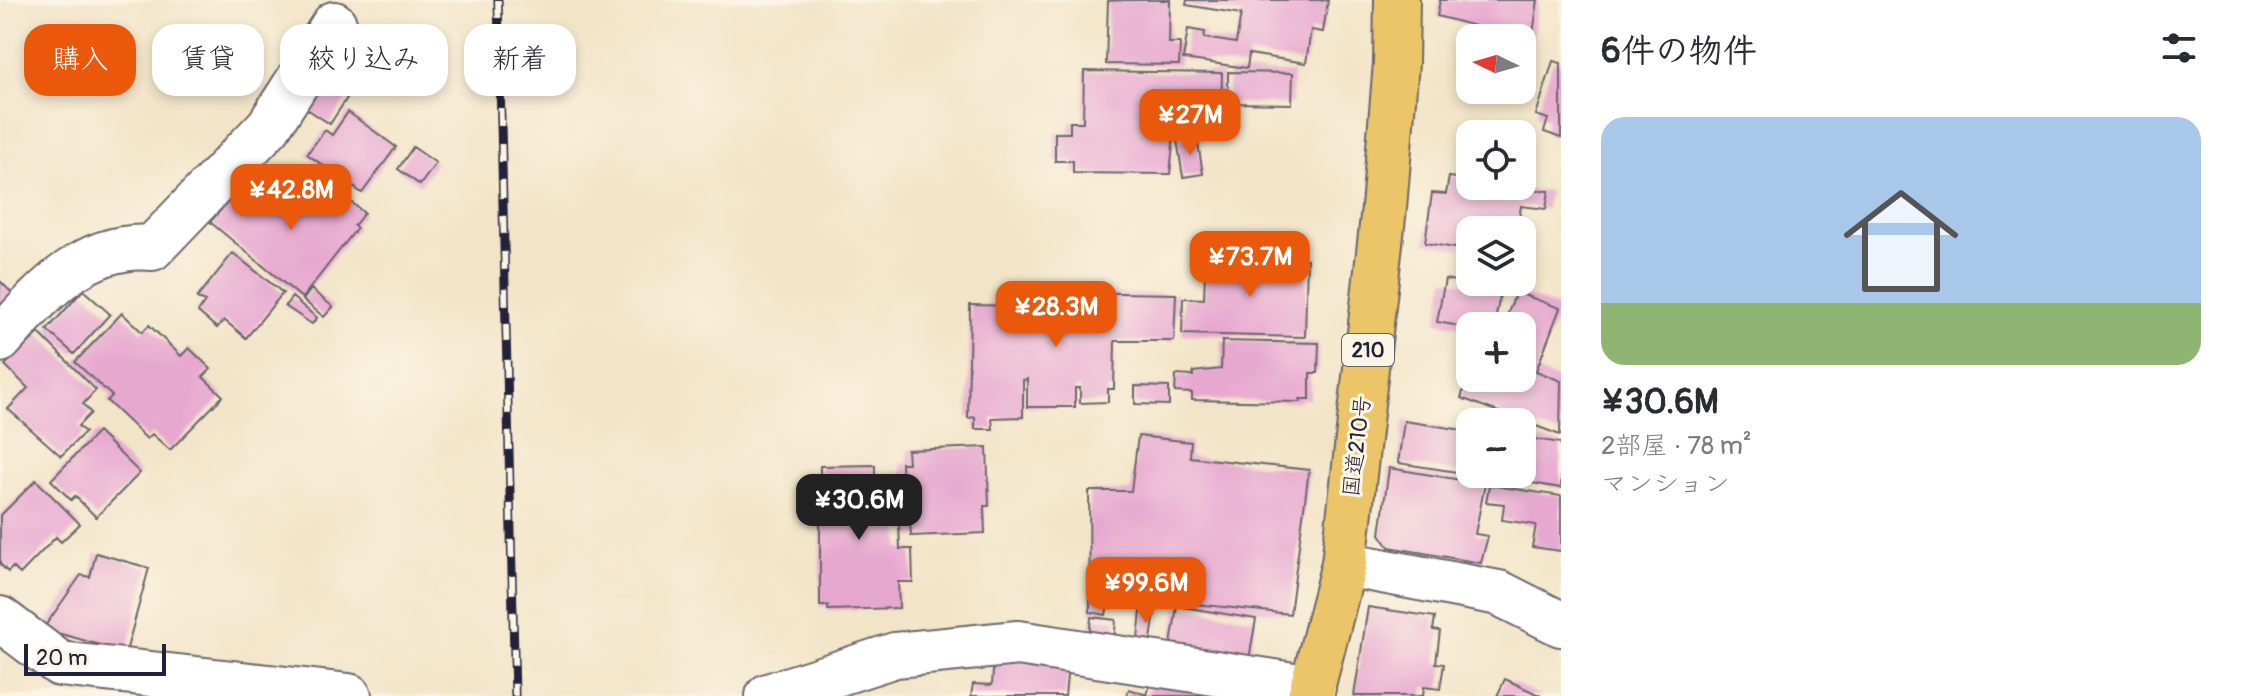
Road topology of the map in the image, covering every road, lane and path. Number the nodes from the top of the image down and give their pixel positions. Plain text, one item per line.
1 (1397, 0) edge
2 (288, 96) edge
3 (0, 340) edge
4 (1344, 564) junction
5 (0, 619) edge
6 (1561, 624) edge
7 (138, 685) edge
8 (1312, 692) edge
9 (349, 696) edge
10 (768, 696) edge

1 - 4 highway, 国道210号 / 210
2 - 3 street
4 - 6 street
4 - 8 highway, 国道210号 / 210
5 - 7 street
7 - 9 street
8 - 10 street

